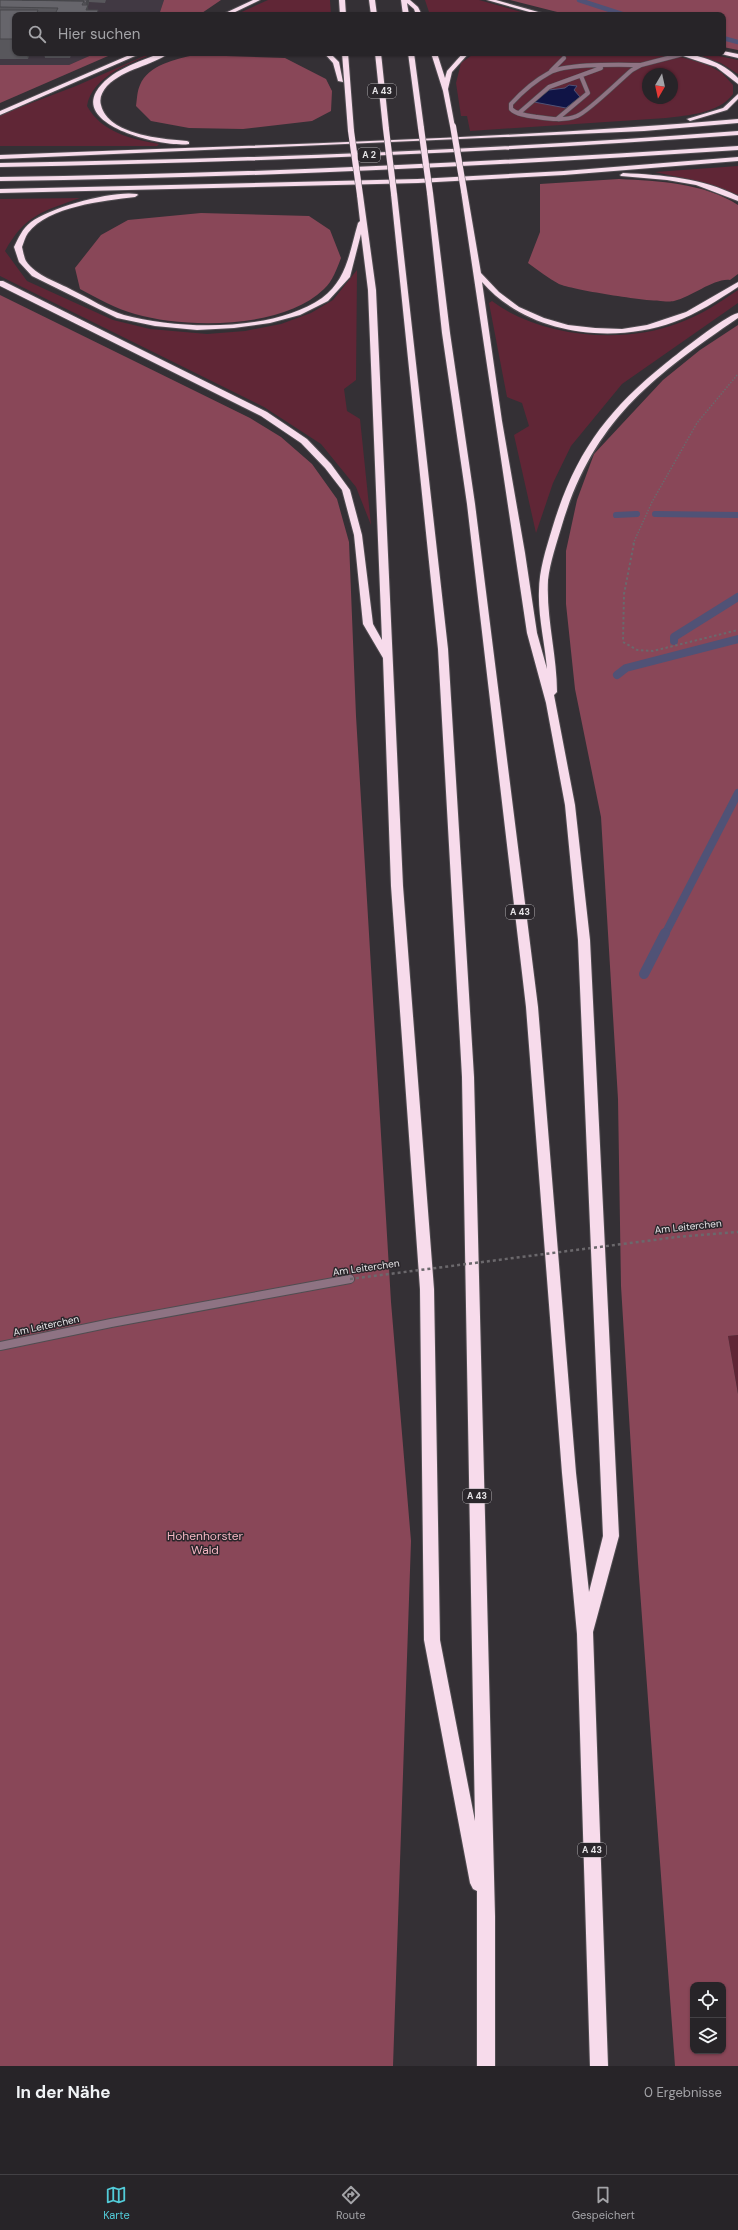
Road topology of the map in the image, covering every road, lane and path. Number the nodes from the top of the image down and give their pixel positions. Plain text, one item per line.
1 (257, 0) edge
2 (342, 0) edge
3 (372, 0) edge
4 (404, 0) edge
5 (407, 0) edge
6 (490, 0) edge
7 (231, 12) edge
8 (343, 12) edge
9 (374, 12) edge
10 (406, 12) edge
11 (418, 12) edge
12 (535, 12) edge
13 (726, 54) edge
14 (132, 56) edge
15 (159, 56) edge
16 (330, 56) edge
17 (345, 56) edge
18 (378, 56) edge
19 (411, 56) edge
20 (435, 56) edge
21 (463, 56) edge
22 (674, 56) edge
23 (689, 56) edge
24 (738, 56) edge
25 (564, 58) dead end
26 (606, 66) junction
27 (641, 66) junction
28 (550, 72) junction
29 (581, 76) junction
30 (738, 82) edge
31 (446, 91) junction
32 (738, 96) edge
33 (348, 105) junction
34 (0, 113) edge
35 (519, 113) junction
36 (556, 119) junction
37 (738, 121) edge
38 (738, 133) edge
39 (548, 134) junction
40 (310, 145) junction
41 (738, 148) edge
42 (0, 157) edge
43 (738, 159) edge
44 (0, 165) edge
45 (564, 173) junction
46 (0, 179) edge
47 (275, 185) junction
48 (0, 191) edge
49 (738, 199) edge
50 (363, 218) junction
51 (477, 271) junction
52 (0, 282) edge
53 (738, 284) edge
54 (738, 315) edge
55 (738, 374) edge
56 (738, 630) edge
57 (387, 658) junction
58 (551, 703) junction
59 (738, 1232) edge
60 (350, 1279) joint
61 (0, 1346) edge
62 (585, 1634) junction
63 (486, 1916) junction
64 (486, 2066) edge
65 (599, 2066) edge

1 - 7 highway
2 - 8 highway
3 - 9 highway
4 - 10 highway
5 - 11 highway
6 - 12 highway
13 - 24 highway
14 - 34 highway
15 - 40 highway
16 - 33 highway
17 - 33 highway
18 - 63 highway, A 43, bridge
19 - 62 highway, A 43, bridge
20 - 31 highway
21 - 31 highway
22 - 27 street
23 - 30 highway
25 - 28 street
26 - 27 street
26 - 28 street
26 - 29 street
27 - 36 street
28 - 35 street
29 - 35 street
29 - 36 street
31 - 51 highway, bridge
32 - 39 highway
33 - 50 highway, bridge
35 - 36 street
37 - 39 highway
38 - 44 highway, A 2
39 - 40 highway
40 - 42 highway
41 - 46 highway, A 2
43 - 45 highway
45 - 47 highway
45 - 49 highway
47 - 48 highway
47 - 50 highway
50 - 57 highway
51 - 53 highway
51 - 58 highway
52 - 57 highway
54 - 58 highway
55 - 56 path
57 - 63 highway
58 - 62 highway
59 - 60 path, Am Leiterchen, bridge
60 - 61 street, Am Leiterchen
62 - 65 highway, A 43
63 - 64 highway, A 43

